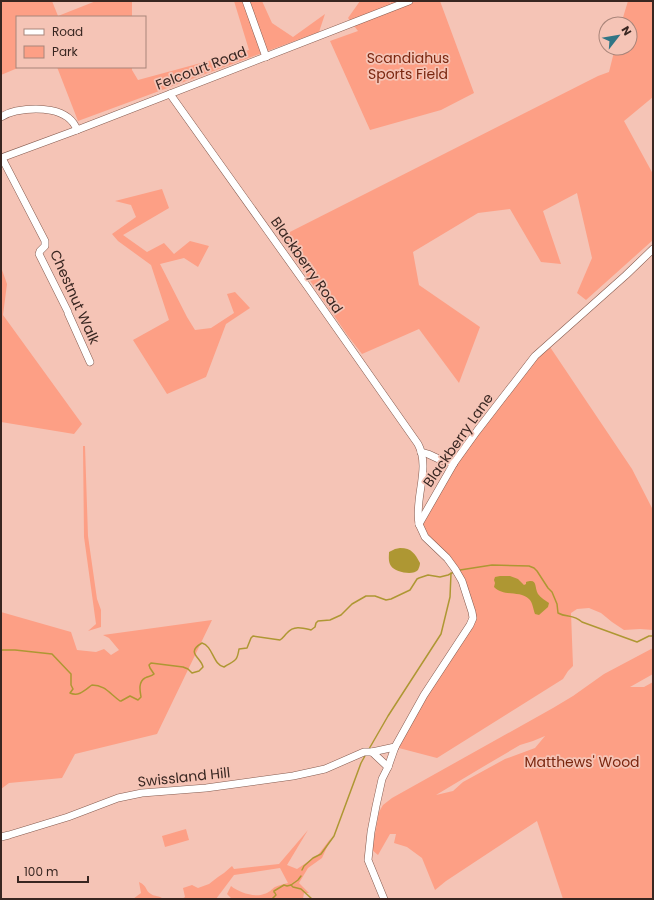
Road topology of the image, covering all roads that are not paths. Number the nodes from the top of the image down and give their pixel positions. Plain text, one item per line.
1 (246, 1) edge
2 (409, 1) edge
3 (266, 57) junction
4 (170, 94) junction
5 (1, 116) edge
6 (78, 130) junction
7 (1, 158) edge
8 (653, 250) edge
9 (90, 362) dead end
10 (421, 452) junction
11 (454, 464) junction
12 (419, 524) junction
13 (395, 747) junction
14 (372, 752) junction
15 (388, 767) junction
16 (1, 837) edge
17 (384, 899) edge

1 - 3 street
2 - 3 street, Felcourt Road
3 - 4 street, Felcourt Road
4 - 6 street, Felcourt Road
4 - 10 street, Blackberry Road
5 - 6 street
6 - 7 street, Felcourt Road
7 - 9 street, Chestnut Walk
8 - 11 street, Blackberry Lane
10 - 11 street
10 - 12 street, Blackberry Road
11 - 12 street, Blackberry Lane
12 - 13 street
13 - 14 street, Swissland Hill
13 - 15 street
14 - 15 street
14 - 16 street, Swissland Hill
15 - 17 street

